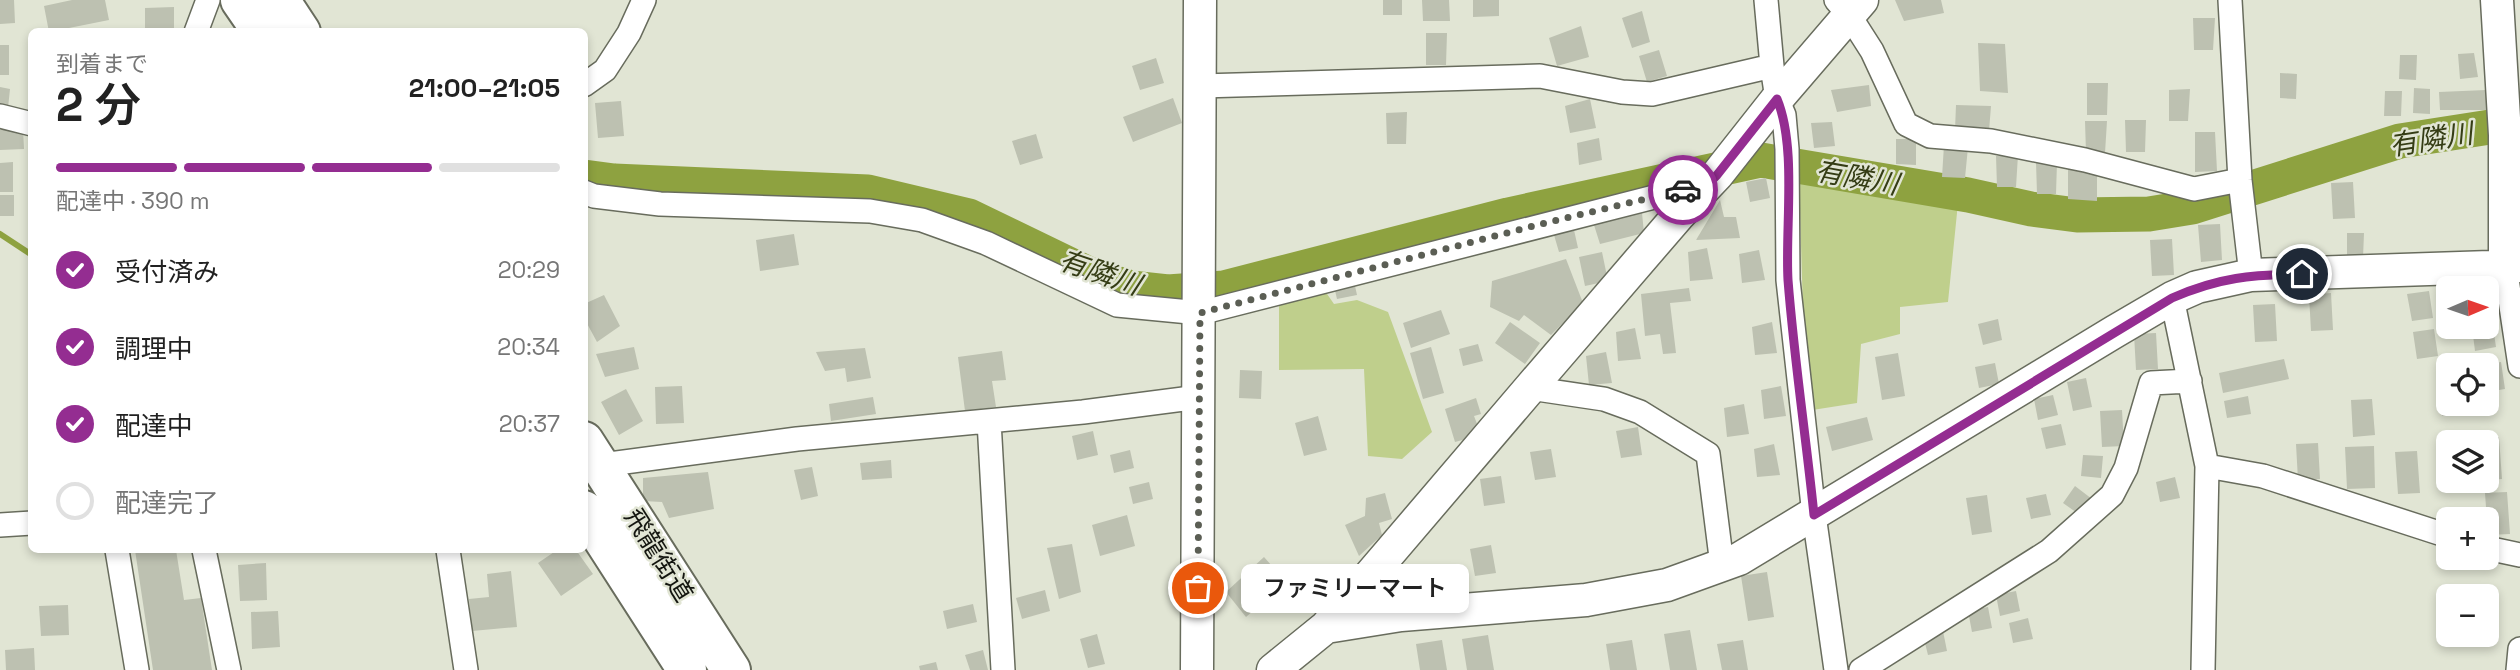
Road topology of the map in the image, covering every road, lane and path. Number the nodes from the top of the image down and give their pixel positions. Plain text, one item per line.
1 (208, 0) edge
2 (240, 0) edge
3 (280, 0) edge
4 (644, 0) edge
5 (1200, 0) edge
6 (1766, 0) edge
7 (2230, 0) edge
8 (2497, 0) edge
9 (1849, 5) edge
10 (198, 28) edge
11 (259, 28) edge
12 (298, 28) edge
13 (1772, 66) junction
14 (588, 82) edge
15 (1201, 86) junction
16 (1777, 99) junction
17 (0, 116) edge
18 (28, 123) edge
19 (1720, 170) junction
20 (2241, 190) junction
21 (588, 194) edge
22 (2512, 266) edge
23 (2250, 275) junction
24 (1200, 297) junction
25 (2172, 298) junction
26 (2520, 366) edge
27 (2190, 381) junction
28 (1530, 388) junction
29 (1199, 397) junction
30 (989, 421) junction
31 (593, 453) edge
32 (2207, 466) junction
33 (1814, 515) junction
34 (588, 516) edge
35 (28, 523) edge
36 (0, 525) edge
37 (2436, 532) edge
38 (2499, 552) edge
39 (118, 553) edge
40 (205, 553) edge
41 (448, 553) edge
42 (2520, 555) edge
43 (1722, 565) junction
44 (1326, 627) junction
45 (2520, 649) edge
46 (137, 670) edge
47 (229, 670) edge
48 (466, 670) edge
49 (687, 670) edge
50 (731, 670) edge
51 (1003, 670) edge
52 (1197, 670) edge
53 (1273, 670) edge
54 (1836, 670) edge
55 (1861, 670) edge
56 (2203, 670) edge
57 (2518, 670) edge

1 - 10 street
2 - 11 highway
3 - 12 highway
4 - 14 street
5 - 15 street
6 - 13 street
7 - 20 street
8 - 22 street
9 - 16 street
9 - 20 street
13 - 15 street
13 - 16 street
15 - 24 street
16 - 19 street
16 - 33 street
17 - 18 street
19 - 24 street
19 - 28 street
20 - 23 street
21 - 24 street
22 - 23 street
22 - 26 street
23 - 25 street
24 - 29 street
25 - 27 street
25 - 33 street
27 - 32 street
27 - 55 street
28 - 43 street
28 - 44 street
29 - 30 street
29 - 52 street
30 - 31 street
30 - 51 street
31 - 50 highway, 飛龍街道
32 - 37 street
32 - 56 street
33 - 43 street
33 - 54 street
34 - 49 highway, 飛龍街道
35 - 36 street
38 - 42 street
39 - 46 street
40 - 47 street
41 - 48 street
43 - 44 street
44 - 53 street
45 - 57 street

